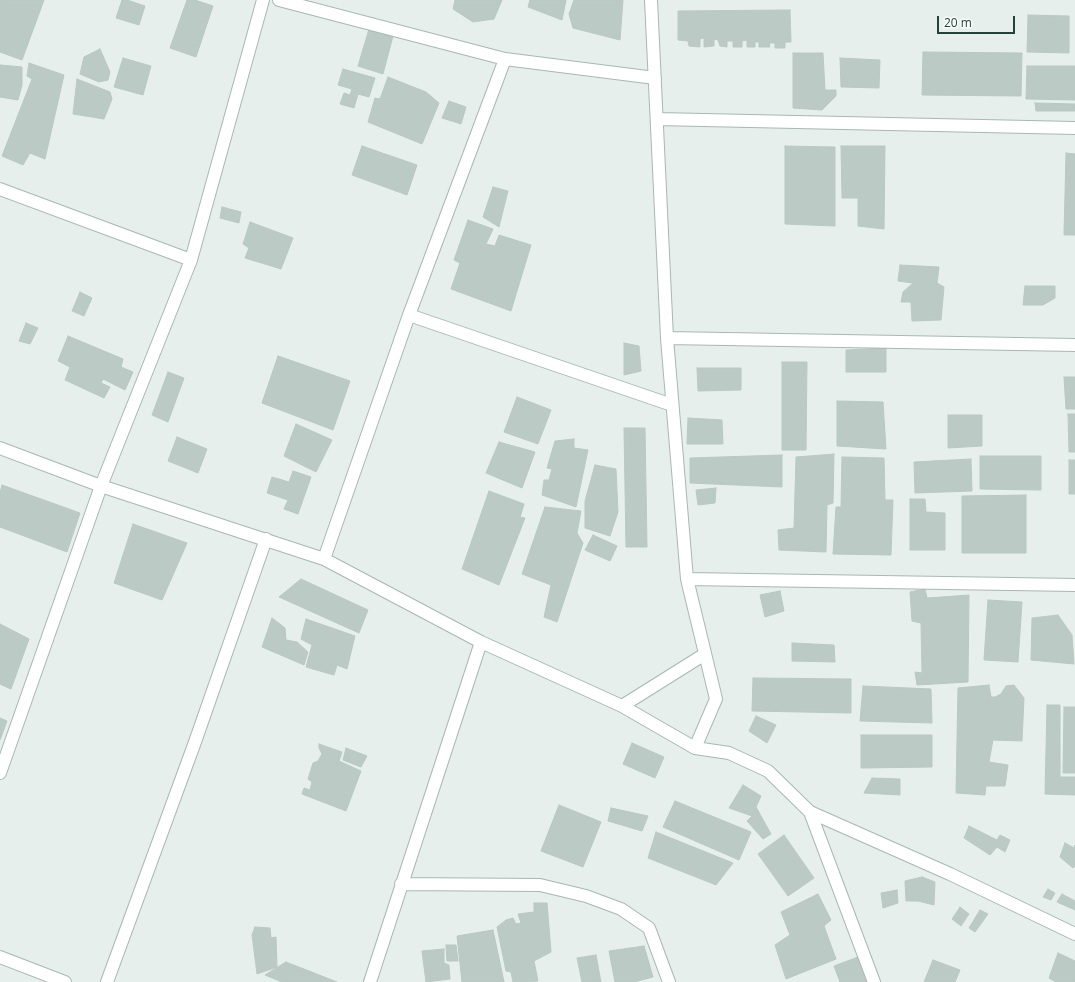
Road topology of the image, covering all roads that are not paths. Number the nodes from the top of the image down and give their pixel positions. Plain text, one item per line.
1 (263, 0) edge
2 (279, 0) edge
3 (651, 0) edge
4 (505, 59) junction
5 (655, 78) junction
6 (657, 119) junction
7 (1075, 128) edge
8 (0, 189) edge
9 (191, 260) junction
10 (409, 314) junction
11 (667, 338) junction
12 (1075, 345) edge
13 (672, 405) junction
14 (0, 448) edge
15 (101, 486) junction
16 (266, 539) junction
17 (324, 559) junction
18 (687, 579) junction
19 (1075, 585) edge
20 (481, 642) junction
21 (705, 654) junction
22 (622, 706) junction
23 (695, 748) junction
24 (0, 773) edge
25 (810, 812) junction
26 (401, 884) junction
27 (1075, 934) edge
28 (0, 957) edge
29 (65, 982) edge
30 (107, 982) edge
31 (370, 982) edge
32 (669, 982) edge
33 (874, 982) edge

1 - 9 street
2 - 4 street
3 - 5 street
4 - 5 street
4 - 10 street
5 - 6 street
6 - 7 street
6 - 11 street
8 - 9 street
9 - 15 street
10 - 13 street
10 - 17 street
11 - 12 street
11 - 13 street
13 - 18 street
14 - 15 street
15 - 16 street
15 - 24 street
16 - 17 street
16 - 30 street
17 - 20 street
18 - 19 street
18 - 21 street
20 - 22 street
20 - 26 street
21 - 22 street
21 - 23 street
22 - 23 street
23 - 25 street
25 - 27 street
25 - 33 street
26 - 31 street
26 - 32 street
28 - 29 street

